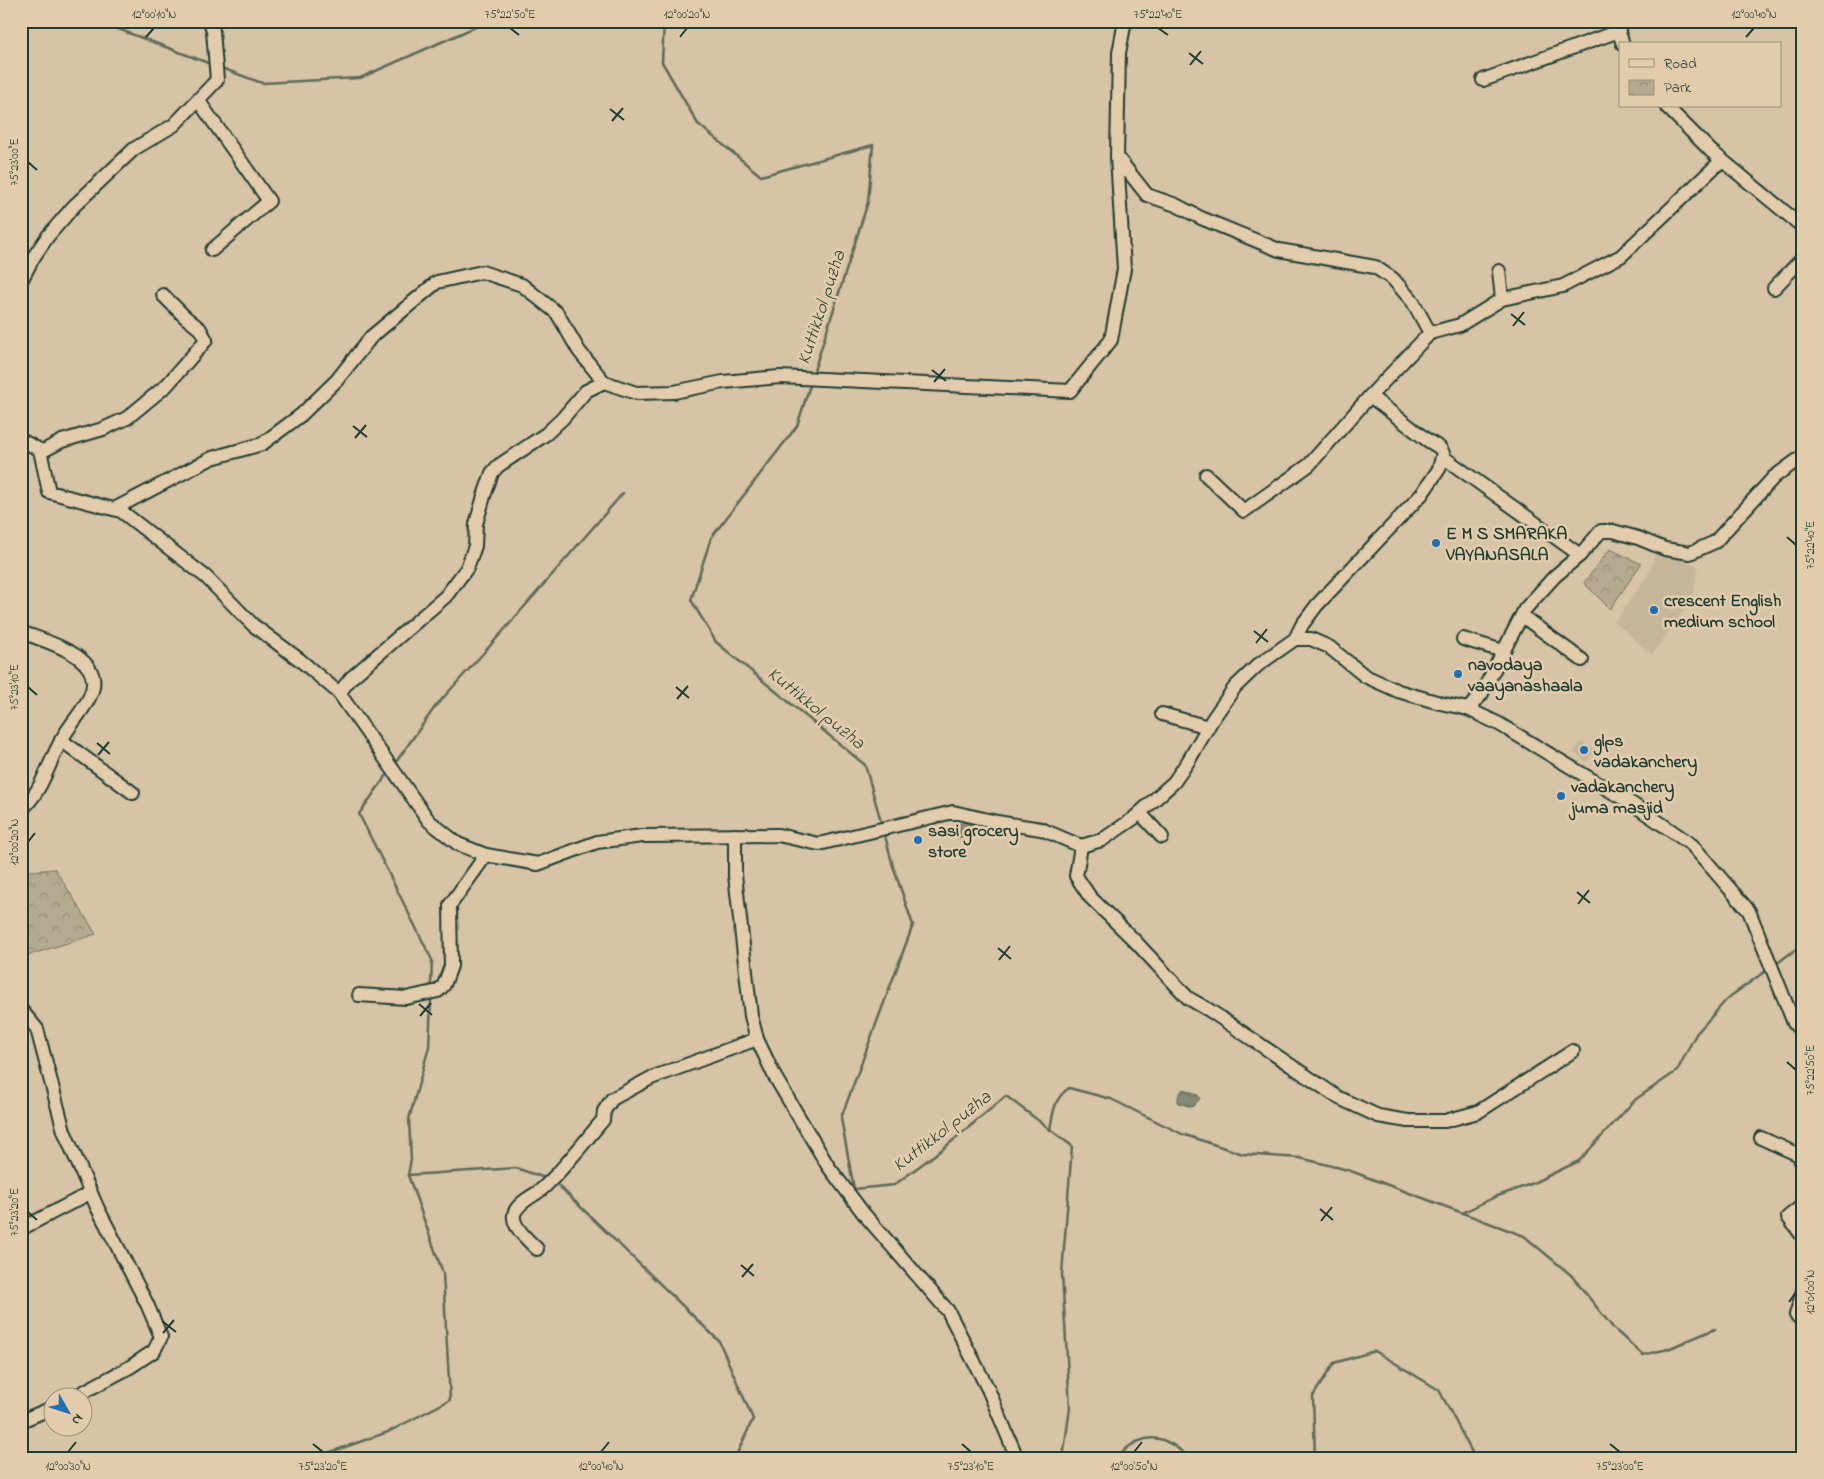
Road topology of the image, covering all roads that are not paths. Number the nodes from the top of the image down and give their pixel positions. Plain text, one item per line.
1 (210, 21) edge
2 (1125, 21) edge
3 (1617, 26) edge
4 (1622, 42) edge
5 (1483, 80) dead end
6 (198, 100) junction
7 (1668, 108) edge
8 (1116, 157) junction
9 (1722, 160) junction
10 (1131, 177) junction
11 (1119, 196) junction
12 (1803, 226) edge
13 (212, 250) dead end
14 (1803, 258) edge
15 (1499, 271) dead end
16 (21, 281) edge
17 (1774, 288) dead end
18 (163, 295) dead end
19 (1502, 299) junction
20 (1430, 332) junction
21 (604, 382) junction
22 (1370, 396) junction
23 (21, 440) edge
24 (41, 452) junction
25 (1803, 456) edge
26 (1443, 457) junction
27 (1206, 475) dead end
28 (114, 509) junction
29 (1580, 554) junction
30 (1522, 616) junction
31 (21, 632) edge
32 (1463, 638) dead end
33 (1294, 639) junction
34 (1503, 651) junction
35 (1582, 660) dead end
36 (339, 694) junction
37 (1468, 709) junction
38 (1162, 714) dead end
39 (1208, 727) junction
40 (61, 740) junction
41 (133, 794) dead end
42 (21, 810) edge
43 (1140, 813) junction
44 (735, 835) junction
45 (1162, 837) dead end
46 (1081, 846) junction
47 (486, 855) junction
48 (359, 996) dead end
49 (21, 1010) edge
50 (1803, 1034) edge
51 (757, 1039) junction
52 (1573, 1051) dead end
53 (1761, 1138) dead end
54 (1803, 1167) edge
55 (90, 1192) junction
56 (1803, 1205) edge
57 (21, 1229) edge
58 (1803, 1237) edge
59 (537, 1249) dead end
60 (1803, 1291) edge
61 (1803, 1321) edge
62 (92, 1387) edge
63 (42, 1412) edge
64 (21, 1421) edge
65 (1017, 1458) edge

1 - 6 street
2 - 8 street
3 - 4 street
3 - 5 street
6 - 13 street
6 - 16 street
7 - 9 street
8 - 10 street
8 - 11 street
9 - 12 street
9 - 19 street
10 - 11 street
10 - 20 street
11 - 21 street
14 - 17 street
15 - 19 street
18 - 24 street
19 - 20 street
20 - 22 street
21 - 28 street
21 - 36 street
22 - 26 street
22 - 27 street
23 - 24 street
24 - 28 street
25 - 29 street
26 - 29 street
26 - 33 street
28 - 36 street
29 - 30 street
30 - 34 street
30 - 35 street
31 - 40 street
32 - 34 street
33 - 37 street
33 - 39 street
34 - 37 street
36 - 47 street
37 - 50 street
38 - 39 street
39 - 43 street
40 - 41 street
40 - 42 street
43 - 45 street
43 - 46 street
44 - 46 street
44 - 47 street
44 - 51 street
46 - 52 street
47 - 48 street
49 - 55 street
51 - 59 street
51 - 65 street
53 - 54 street
55 - 57 street
55 - 62 street
56 - 58 street
60 - 61 street
63 - 64 street

